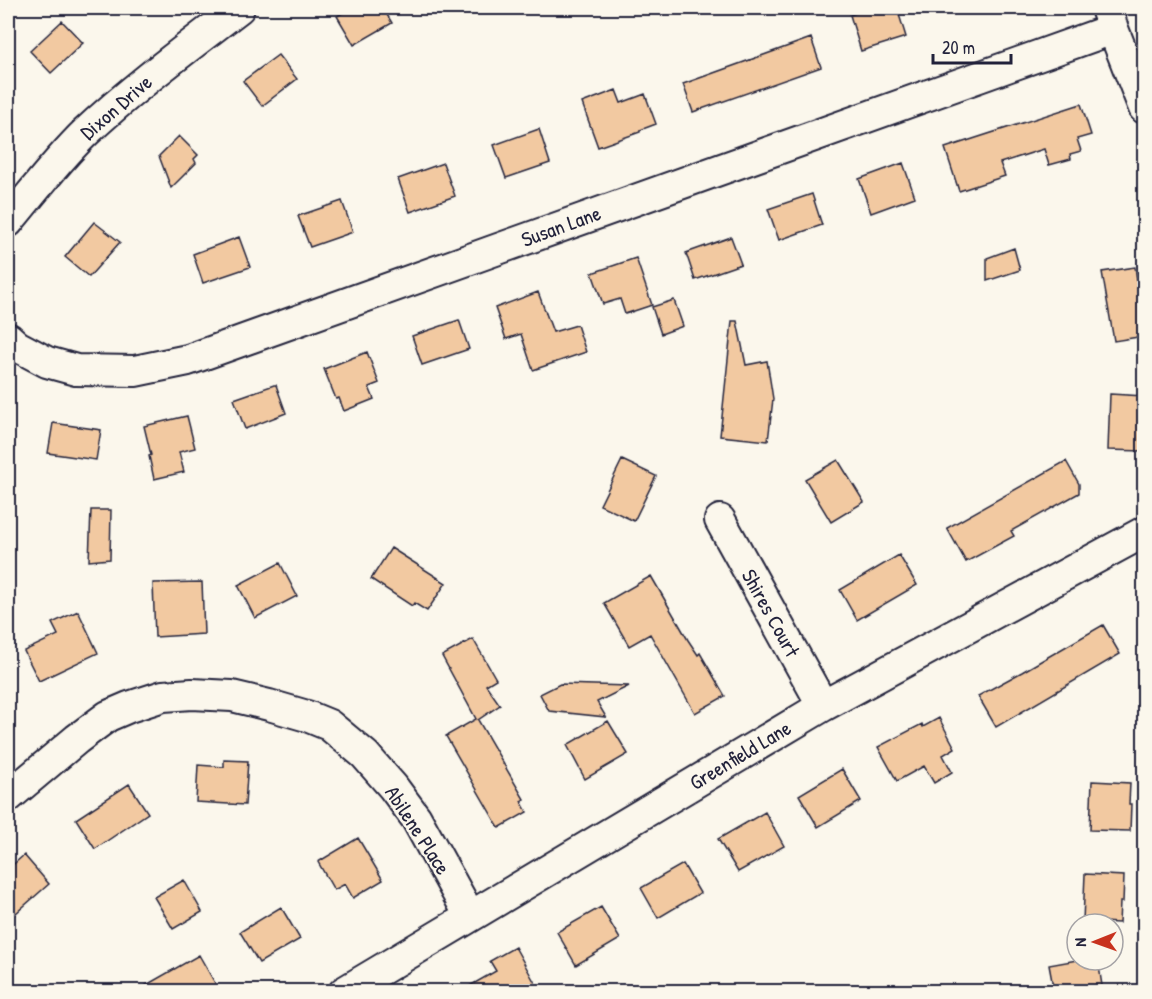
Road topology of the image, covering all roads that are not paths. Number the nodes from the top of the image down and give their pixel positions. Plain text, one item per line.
1 (239, 8) edge
2 (1110, 18) edge
3 (1144, 108) edge
4 (8, 222) edge
5 (8, 338) edge
6 (720, 520) dead end
7 (1144, 532) edge
8 (823, 706) junction
9 (8, 797) edge
10 (470, 916) junction
11 (344, 992) edge

1 - 4 street, Dixon Drive
2 - 3 street
2 - 5 street, Susan Lane
6 - 8 street, Shires Court
7 - 8 street, Greenfield Lane
8 - 10 street, Greenfield Lane
9 - 10 street, Abilene Place
10 - 11 street, Greenfield Lane

